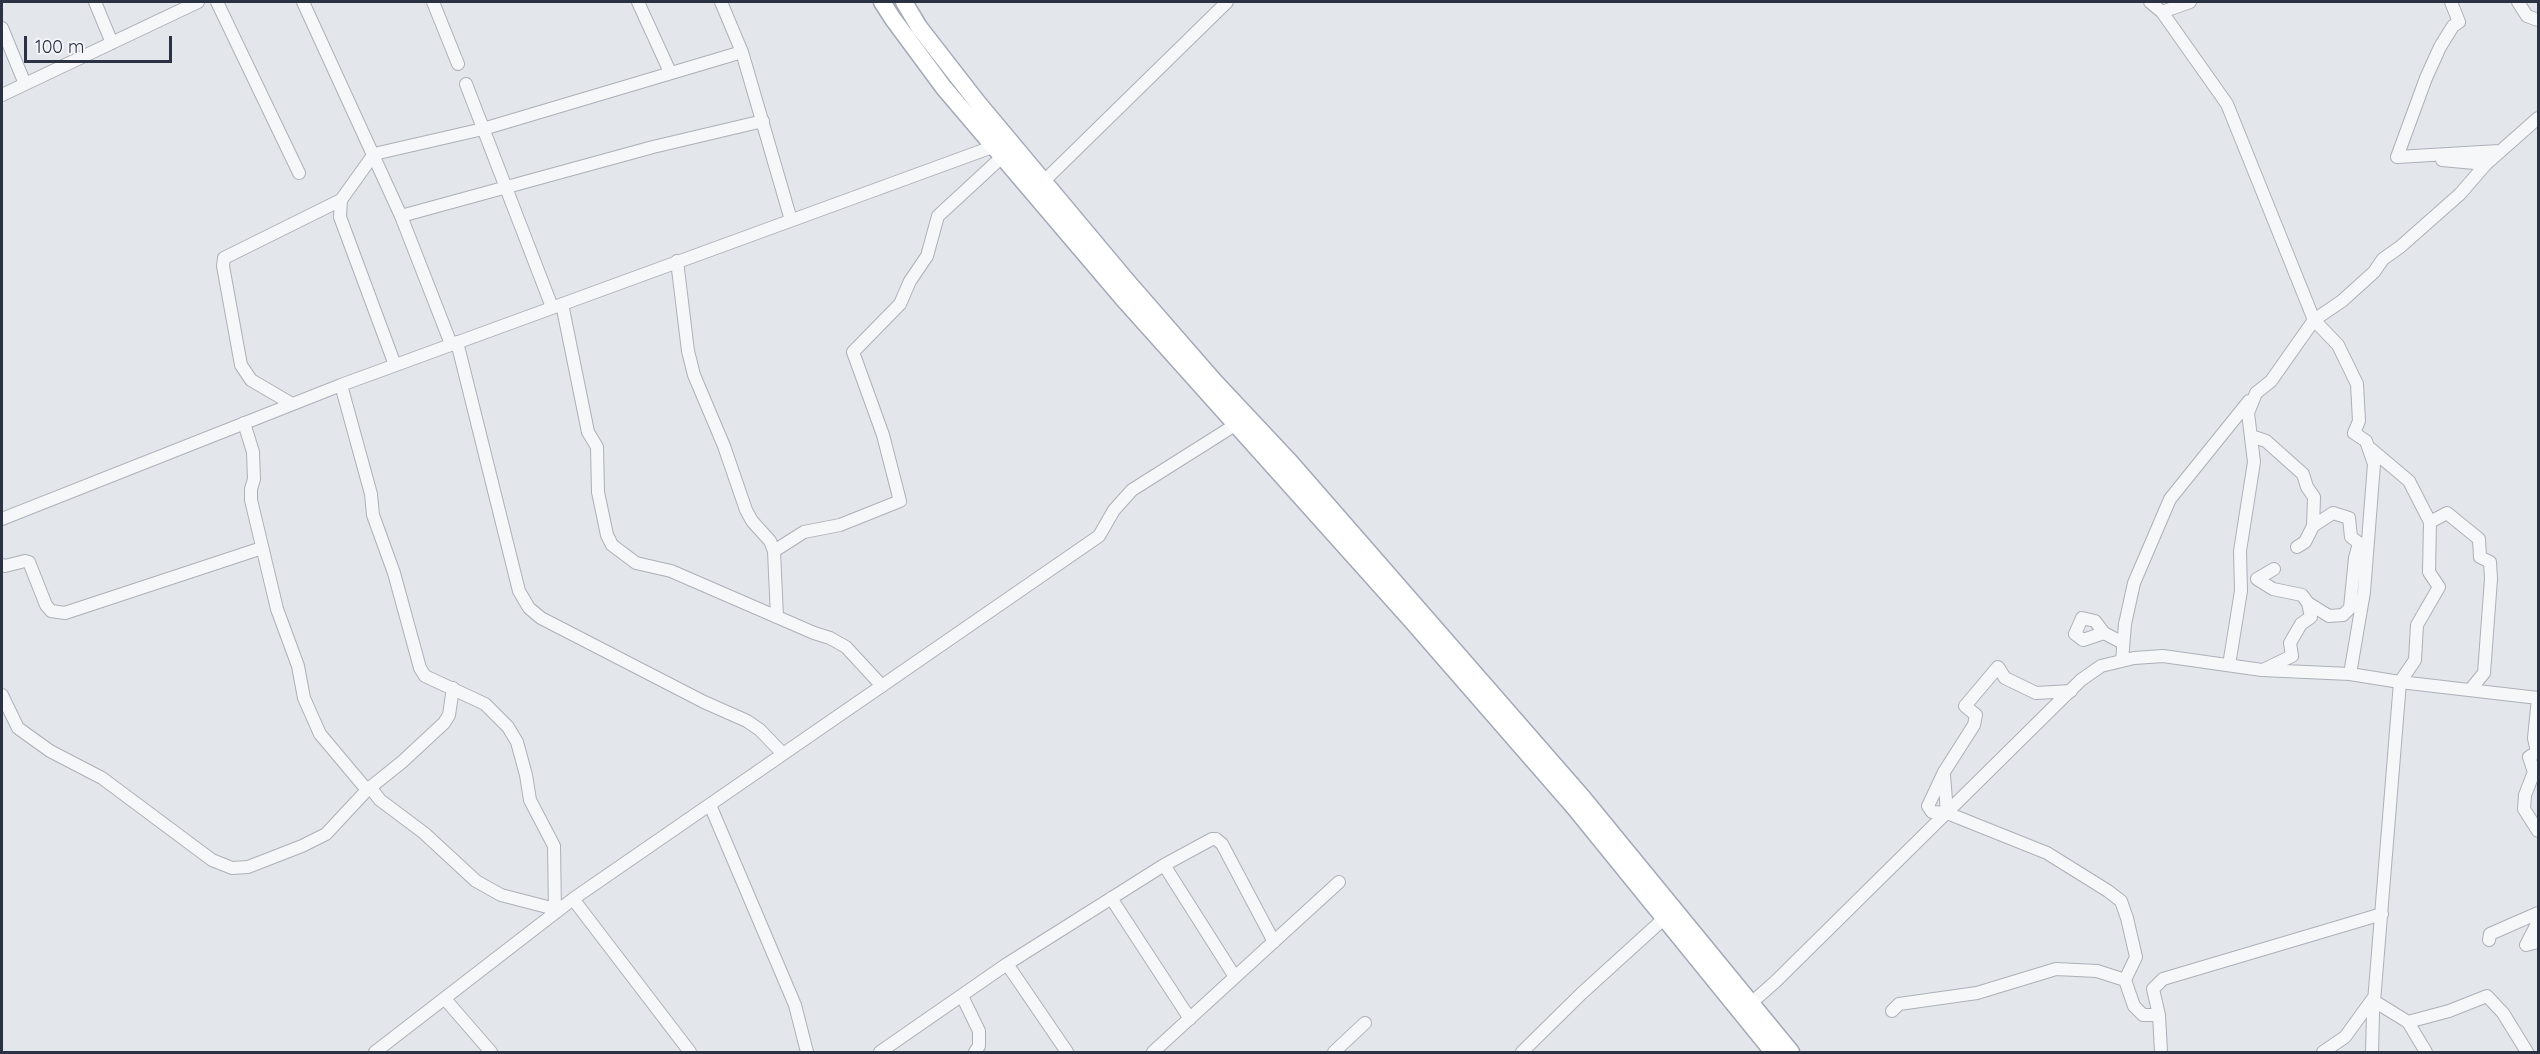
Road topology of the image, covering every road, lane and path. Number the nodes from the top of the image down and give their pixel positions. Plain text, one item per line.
1 (95, 2) edge
2 (198, 2) edge
3 (217, 2) edge
4 (303, 2) edge
5 (433, 2) edge
6 (638, 2) edge
7 (721, 2) edge
8 (882, 2) edge
9 (904, 2) edge
10 (1227, 2) edge
11 (2150, 2) edge
12 (2190, 2) edge
13 (2451, 2) edge
14 (2518, 2) edge
15 (2162, 12) junction
16 (2538, 20) edge
17 (2, 28) edge
18 (112, 43) junction
19 (742, 52) junction
20 (458, 63) dead end
21 (670, 72) junction
22 (25, 84) junction
23 (466, 84) dead end
24 (2, 95) edge
25 (2538, 118) edge
26 (763, 121) junction
27 (483, 129) junction
28 (372, 151) junction
29 (999, 151) junction
30 (2499, 151) junction
31 (2397, 157) junction
32 (2486, 164) junction
33 (299, 172) dead end
34 (1043, 182) junction
35 (506, 187) junction
36 (341, 201) junction
37 (401, 216) junction
38 (791, 220) junction
39 (677, 261) junction
40 (557, 305) junction
41 (2314, 320) junction
42 (454, 343) junction
43 (395, 365) junction
44 (341, 385) junction
45 (2256, 393) junction
46 (292, 405) junction
47 (244, 423) junction
48 (1235, 425) junction
49 (2251, 436) junction
50 (2371, 449) junction
51 (2, 505) edge
52 (16, 512) junction
53 (2, 519) edge
54 (2430, 522) junction
55 (2313, 526) junction
56 (2297, 547) dead end
57 (262, 548) junction
58 (774, 551) junction
59 (2, 565) edge
60 (2274, 568) dead end
61 (2308, 603) junction
62 (777, 617) junction
63 (2104, 633) dead end
64 (2123, 643) junction
65 (2122, 661) junction
66 (2229, 665) junction
67 (2262, 670) junction
68 (2350, 674) junction
69 (2400, 682) junction
70 (882, 686) junction
71 (453, 688) junction
72 (2470, 690) junction
73 (2071, 691) junction
74 (2, 695) edge
75 (2538, 698) edge
76 (783, 754) junction
77 (1944, 772) junction
78 (369, 789) junction
79 (710, 805) junction
80 (1947, 813) junction
81 (2538, 831) edge
82 (1164, 865) junction
83 (1339, 882) dead end
84 (1111, 898) junction
85 (573, 899) junction
86 (555, 911) junction
87 (1669, 914) junction
88 (2382, 914) junction
89 (2538, 914) edge
90 (2538, 922) edge
91 (2489, 940) dead end
92 (1274, 942) junction
93 (2538, 942) edge
94 (1007, 964) junction
95 (1235, 978) junction
96 (2125, 980) junction
97 (962, 996) junction
98 (2375, 998) junction
99 (445, 999) junction
100 (1750, 1004) junction
101 (1892, 1011) dead end
102 (2160, 1015) junction
103 (1190, 1019) junction
104 (2408, 1022) junction
105 (1365, 1023) dead end
106 (2329, 1050) edge
107 (375, 1053) edge
108 (491, 1053) edge
109 (690, 1053) edge
110 (807, 1053) edge
111 (880, 1053) edge
112 (975, 1053) edge
113 (1067, 1053) edge
114 (1153, 1053) edge
115 (1334, 1053) edge
116 (1521, 1053) edge
117 (1773, 1053) edge
118 (1791, 1053) edge
119 (2161, 1053) edge
120 (2372, 1053) edge
121 (2426, 1053) edge
122 (2527, 1053) edge

1 - 18 street
2 - 18 street
3 - 33 street
4 - 28 street
5 - 20 street
6 - 21 street
7 - 19 street
8 - 29 main road
9 - 34 main road
10 - 34 street
11 - 15 street
12 - 15 street
13 - 31 street
14 - 16 street
15 - 41 street
17 - 22 street
18 - 22 street
19 - 21 street
19 - 26 street
21 - 27 street
22 - 24 street
23 - 27 street
25 - 30 street
26 - 35 street
26 - 38 street
27 - 28 street
27 - 35 street
28 - 36 street
28 - 37 street
29 - 38 street
29 - 48 main road
29 - 58 street
30 - 31 street
30 - 32 street
31 - 32 street
32 - 41 street
34 - 87 main road
35 - 37 street
35 - 40 street
36 - 43 street
36 - 46 street
37 - 42 street
38 - 39 street
39 - 40 street
39 - 58 street
40 - 42 street
40 - 62 street
41 - 45 street
41 - 50 street
42 - 43 street
42 - 76 street
43 - 44 street
44 - 46 street
44 - 71 street
45 - 49 street
45 - 64 street
46 - 47 street
47 - 52 street
47 - 57 street
48 - 70 street
48 - 87 main road
49 - 55 street
49 - 66 street
50 - 54 street
50 - 68 street
51 - 52 street
52 - 53 street
54 - 69 street
54 - 72 street
55 - 56 street
55 - 61 street
57 - 59 street
57 - 78 street
58 - 62 street
60 - 61 street
61 - 67 street
62 - 70 street
63 - 64 street
64 - 65 street
65 - 66 street
65 - 73 street
66 - 67 street
67 - 68 street
68 - 69 street
69 - 72 street
69 - 88 street
70 - 76 street
71 - 78 street
71 - 86 street
72 - 75 street
73 - 77 street
73 - 80 street
74 - 78 street
75 - 81 street
76 - 79 street
77 - 80 street
77 - 80 street
78 - 86 street
79 - 85 street
79 - 110 street
80 - 96 street
80 - 100 street
82 - 84 street
82 - 92 street
82 - 95 street
83 - 92 street
84 - 94 street
84 - 103 street
85 - 86 street
85 - 109 street
86 - 99 street
87 - 100 main road
87 - 116 street
87 - 117 main road
88 - 98 street
88 - 102 street
89 - 91 street
90 - 93 street
92 - 95 street
94 - 97 street
94 - 113 street
95 - 103 street
96 - 101 street
96 - 102 street
97 - 111 street
97 - 112 street
98 - 104 street
98 - 106 street
98 - 120 street
99 - 107 street
99 - 108 street
100 - 118 main road
102 - 119 street
103 - 114 street
104 - 121 street
104 - 122 street
105 - 115 street

